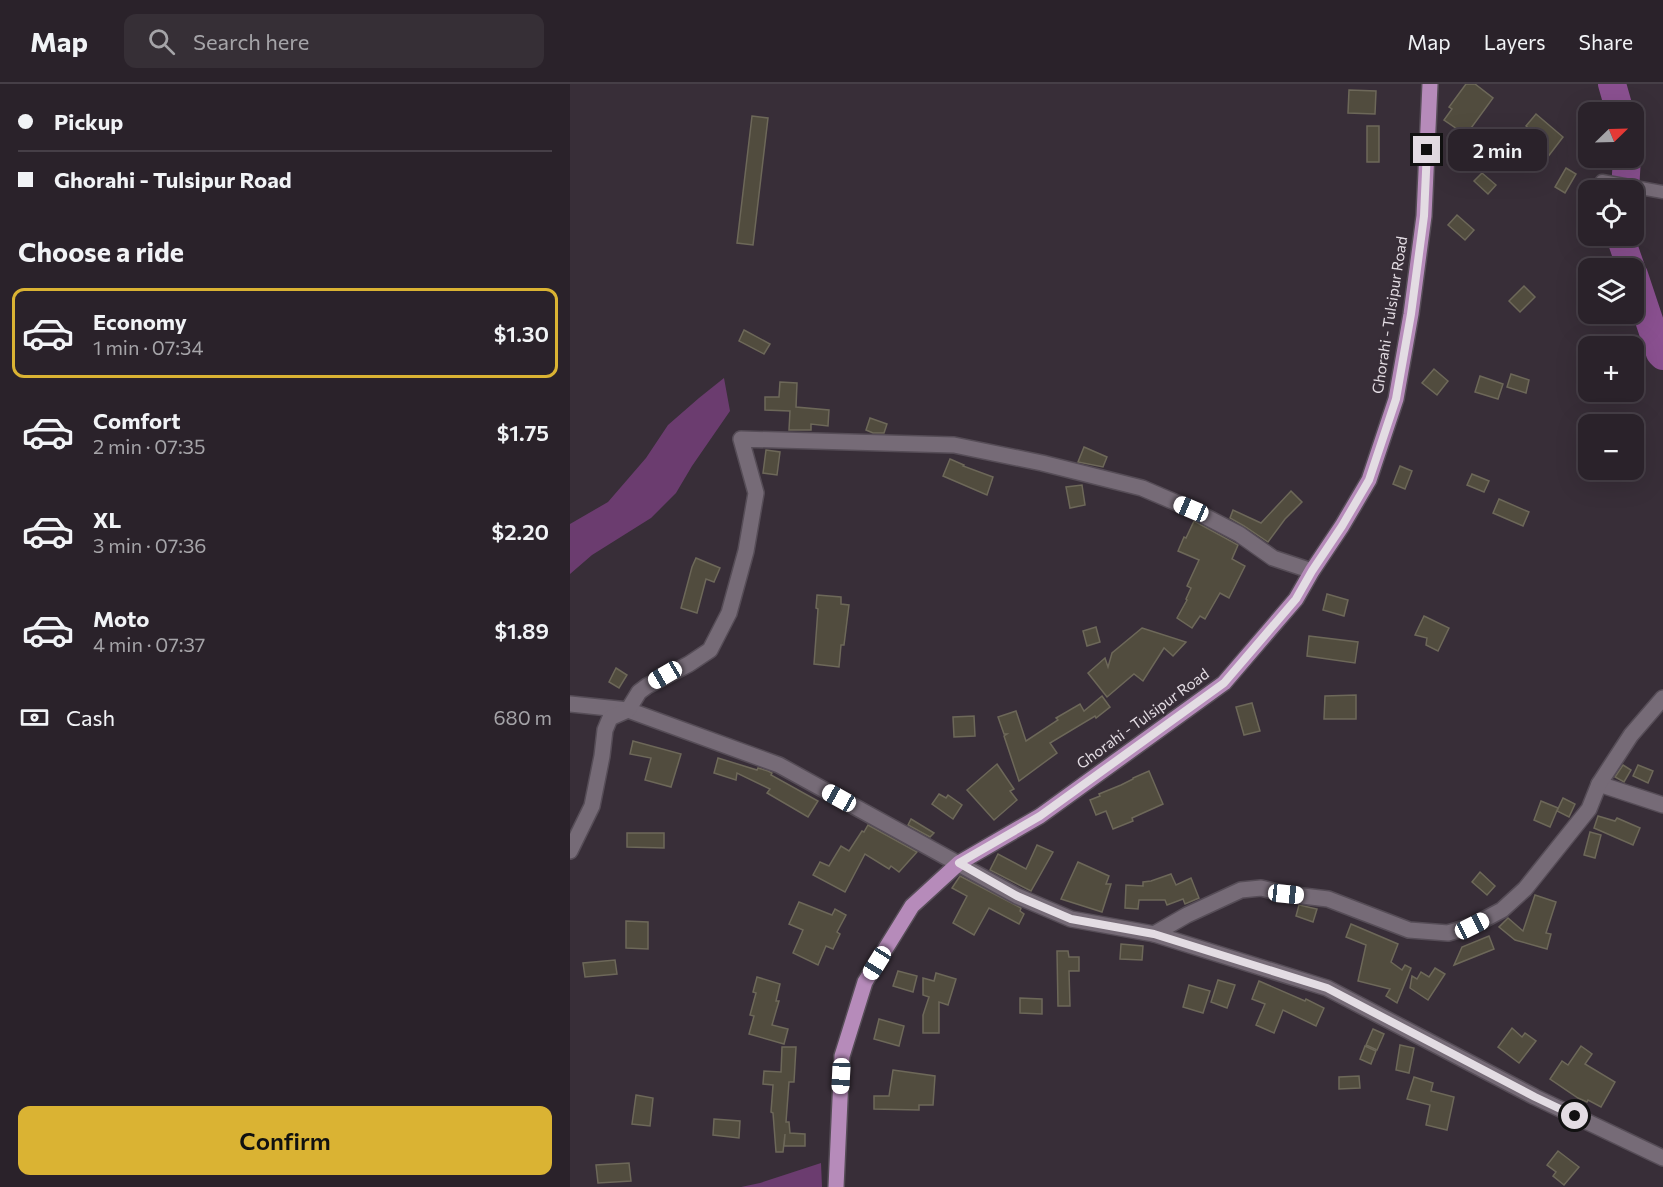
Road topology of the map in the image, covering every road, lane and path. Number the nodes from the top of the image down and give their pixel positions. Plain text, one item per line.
1 (1430, 84) edge
2 (1644, 189) edge
3 (1663, 192) edge
4 (1312, 571) junction
5 (1663, 698) edge
6 (570, 704) edge
7 (628, 710) junction
8 (1599, 784) junction
9 (1663, 805) edge
10 (570, 851) edge
11 (959, 863) junction
12 (1154, 934) junction
13 (1663, 1158) edge
14 (836, 1187) edge

1 - 4 main road, Ghorahi - Tulsipur Road
2 - 3 street
4 - 7 street
4 - 11 main road, Ghorahi - Tulsipur Road
5 - 8 street
6 - 7 street
7 - 10 street
7 - 11 street
8 - 9 street
8 - 12 street
11 - 12 street
11 - 14 main road, Ghorahi - Tulsipur Road
12 - 13 street

